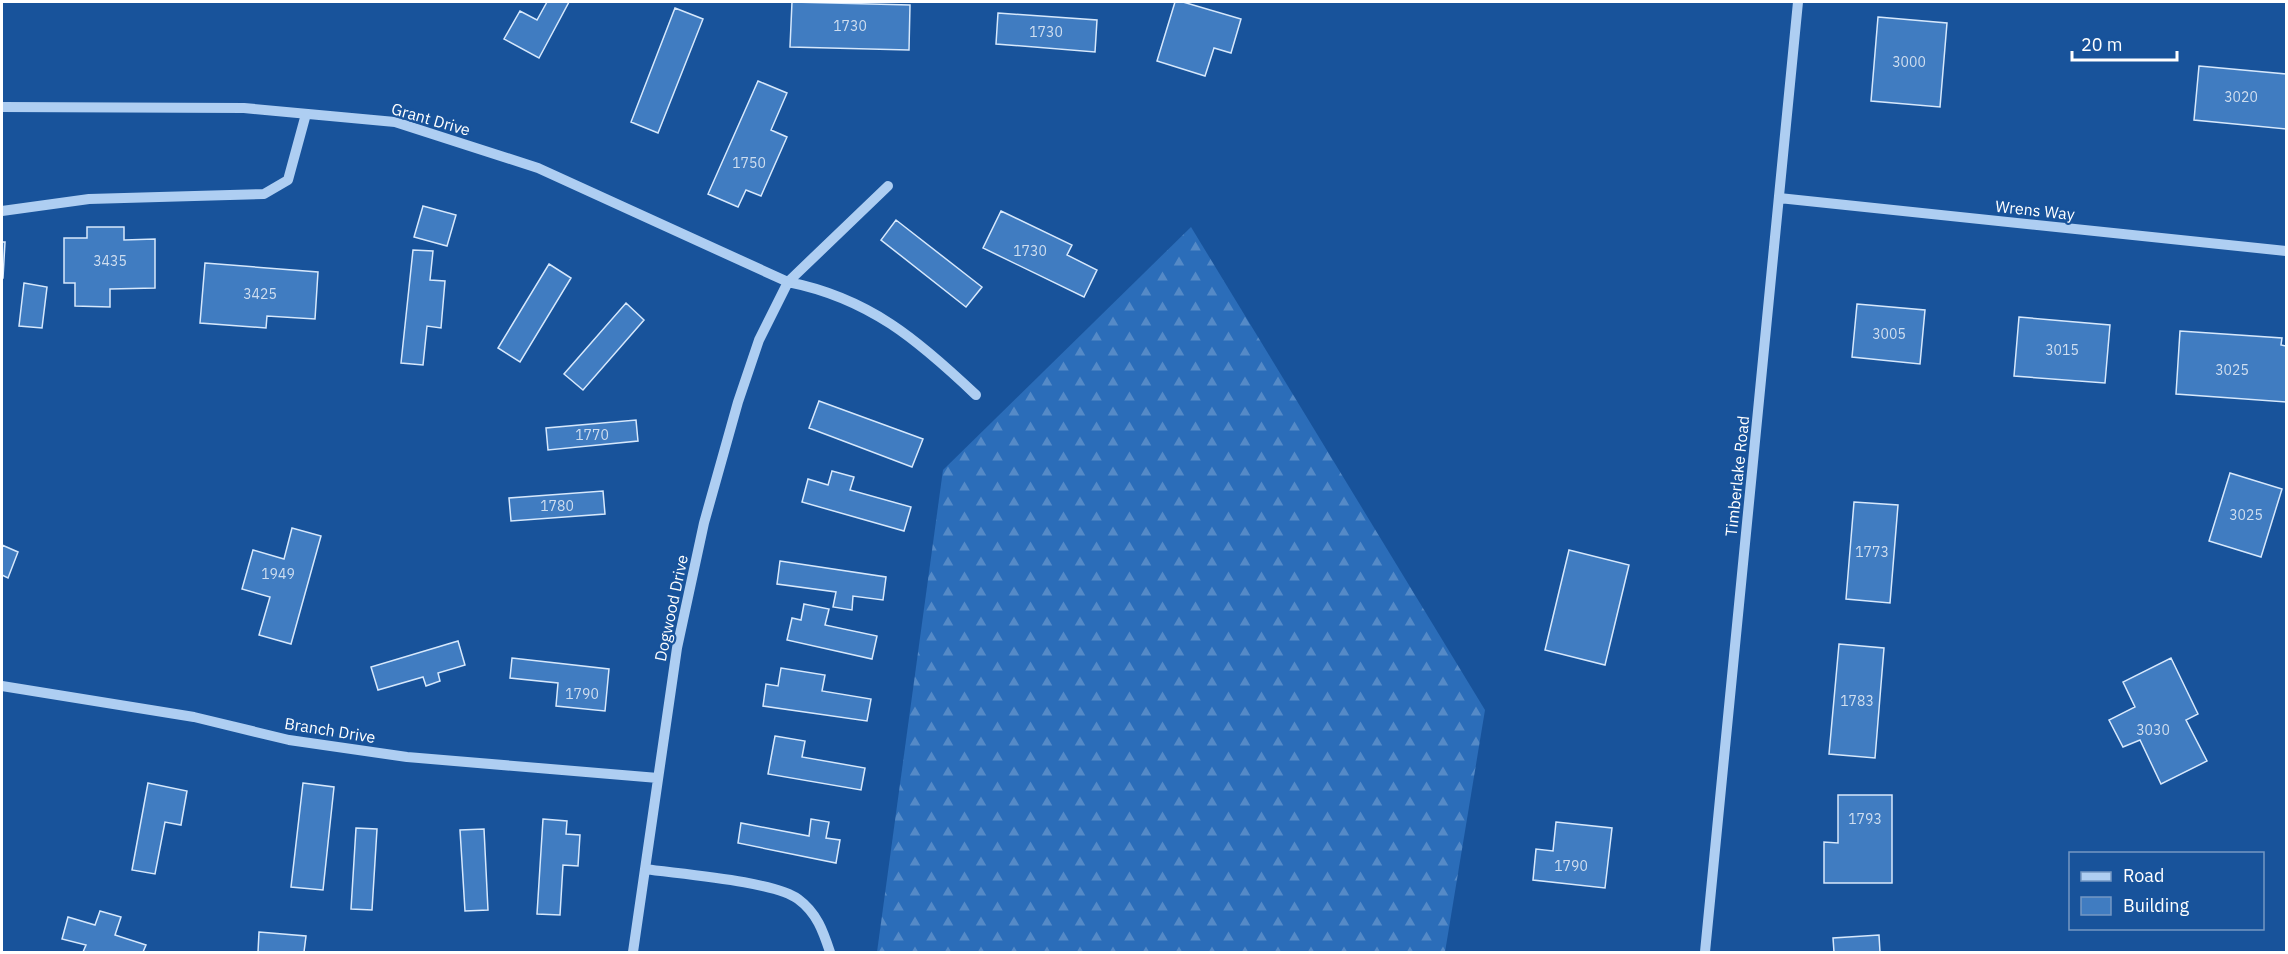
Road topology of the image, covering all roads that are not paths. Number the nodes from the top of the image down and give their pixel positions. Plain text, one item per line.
1 (1798, 2) edge
2 (2, 107) edge
3 (306, 114) junction
4 (888, 186) dead end
5 (1779, 198) junction
6 (2, 211) edge
7 (2286, 251) edge
8 (788, 282) junction
9 (976, 395) dead end
10 (2, 686) edge
11 (658, 778) junction
12 (645, 869) junction
13 (633, 952) edge
14 (830, 952) edge
15 (1705, 952) edge

1 - 5 street, Timberlake Road
2 - 3 street, Grant Drive
3 - 6 street
3 - 8 street, Grant Drive
4 - 8 street, Dogwood Drive
5 - 7 street, Wrens Way
5 - 15 street, Timberlake Road
8 - 9 street
8 - 11 street, Dogwood Drive
10 - 11 street, Branch Drive
11 - 12 street, Dogwood Drive
12 - 13 street, Dogwood Drive
12 - 14 street

